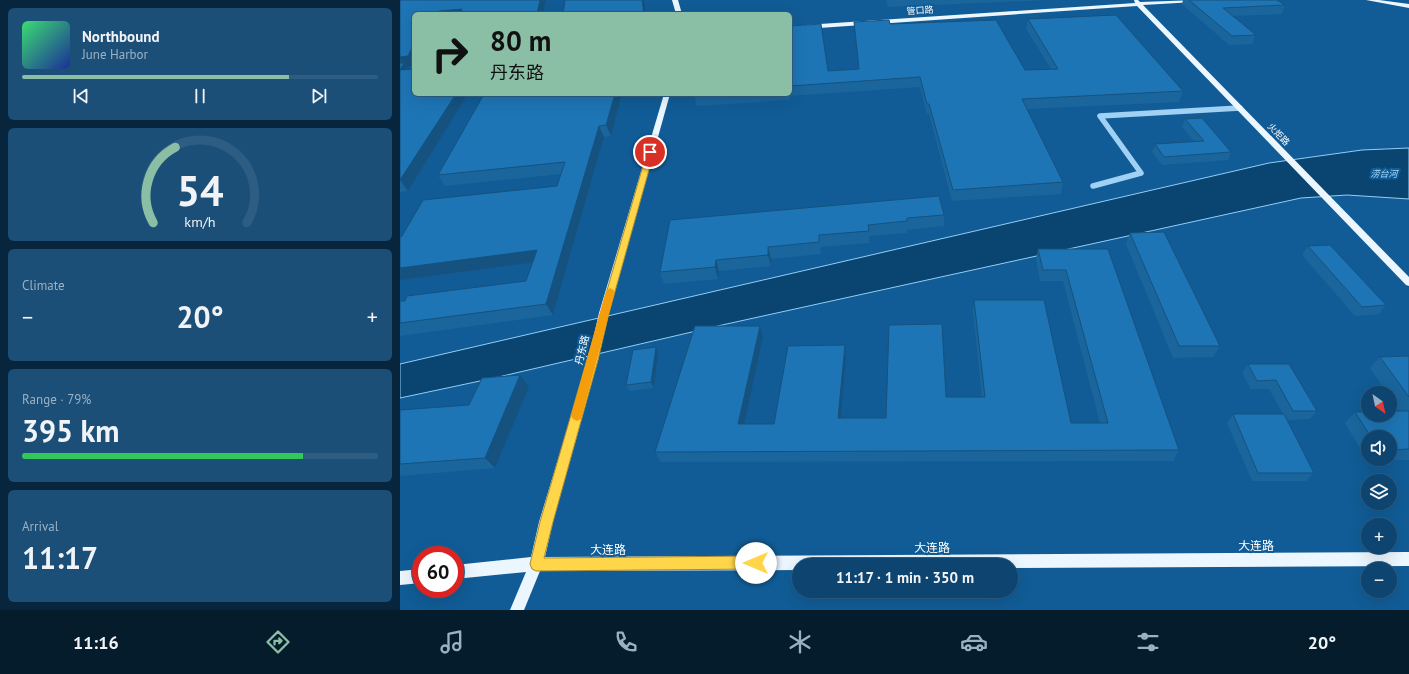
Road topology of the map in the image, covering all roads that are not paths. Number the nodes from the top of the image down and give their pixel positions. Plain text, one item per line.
1 (675, 0) edge
2 (1195, 0) edge
3 (1369, 0) edge
4 (1136, 2) edge
5 (1409, 6) edge
6 (678, 12) edge
7 (792, 28) edge
8 (666, 96) edge
9 (1240, 108) junction
10 (1093, 186) dead end
11 (1409, 283) edge
12 (1409, 559) edge
13 (536, 564) junction
14 (464, 571) edge
15 (412, 577) edge
16 (400, 578) edge
17 (517, 610) edge

1 - 6 main road
2 - 4 main road, 管口路
3 - 5 main road
4 - 7 main road, 管口路
4 - 9 main road, 火炬路
8 - 13 main road, 丹东路
9 - 10 lane
9 - 11 main road, 火炬路
12 - 13 main road, 大连路
13 - 14 main road, 大连路
13 - 17 main road, 丹东路
15 - 16 main road

